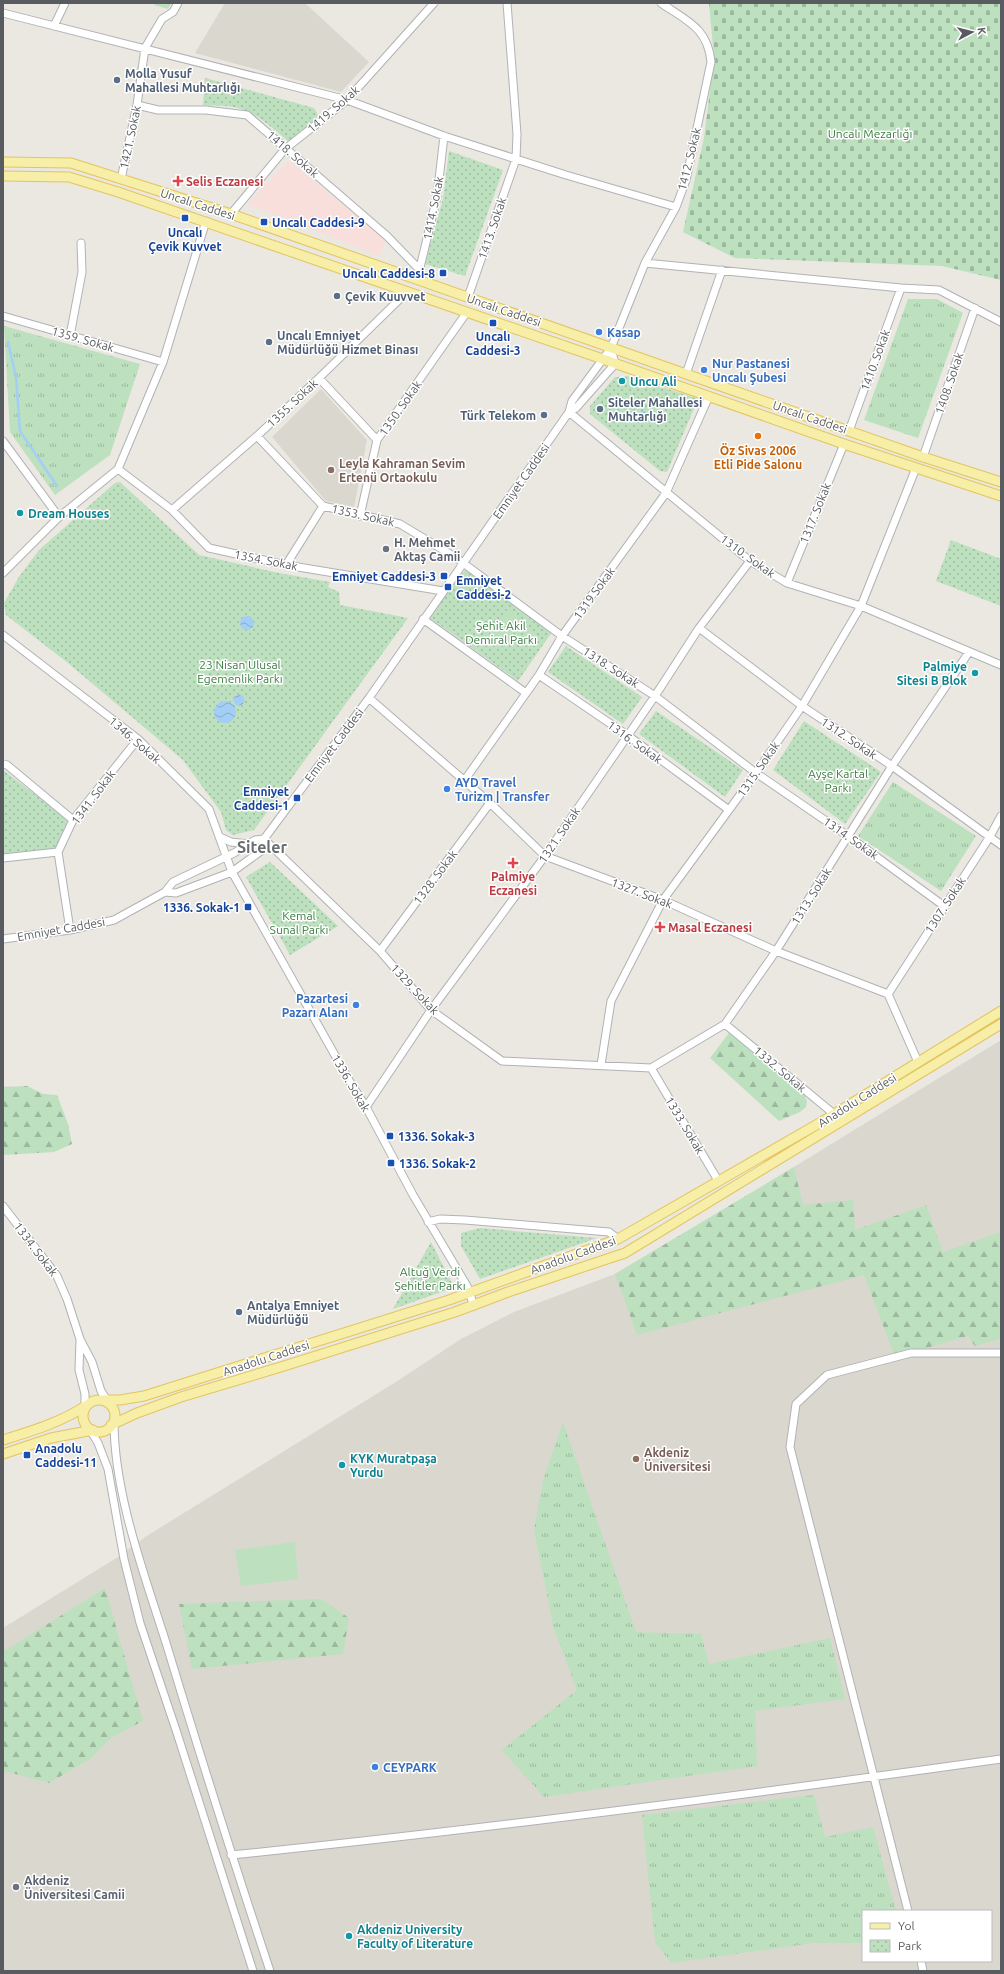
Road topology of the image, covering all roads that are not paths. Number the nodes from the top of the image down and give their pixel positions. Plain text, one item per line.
1 (65, 3) edge
2 (178, 3) edge
3 (434, 3) edge
4 (507, 3) edge
5 (661, 3) edge
6 (3, 13) edge
7 (54, 26) junction
8 (145, 48) junction
9 (347, 100) junction
10 (137, 105) junction
11 (444, 136) junction
12 (285, 149) junction
13 (516, 159) junction
14 (3, 162) edge
15 (3, 176) edge
16 (121, 179) junction
17 (676, 207) junction
18 (231, 214) junction
19 (206, 221) junction
20 (81, 243) dead end
21 (644, 263) junction
22 (420, 269) junction
23 (722, 270) junction
24 (417, 280) junction
25 (901, 288) junction
26 (407, 292) junction
27 (468, 298) junction
28 (975, 308) junction
29 (468, 312) junction
30 (3, 316) edge
31 (1001, 322) edge
32 (70, 336) junction
33 (612, 348) junction
34 (604, 359) junction
35 (163, 362) junction
36 (615, 364) junction
37 (686, 374) junction
38 (319, 378) junction
39 (709, 396) junction
40 (569, 412) junction
41 (848, 431) junction
42 (257, 436) junction
43 (377, 440) junction
44 (3, 441) edge
45 (844, 444) junction
46 (923, 457) junction
47 (916, 468) junction
48 (118, 469) junction
49 (1001, 482) edge
50 (666, 493) junction
51 (1001, 496) edge
52 (323, 506) junction
53 (172, 510) junction
54 (360, 516) junction
55 (59, 517) junction
56 (750, 561) junction
57 (464, 563) junction
58 (286, 565) junction
59 (3, 573) edge
60 (787, 583) junction
61 (443, 590) junction
62 (861, 606) junction
63 (423, 619) junction
64 (699, 628) junction
65 (3, 635) edge
66 (562, 636) junction
67 (969, 652) junction
68 (1001, 665) edge
69 (539, 675) junction
70 (526, 692) junction
71 (655, 696) junction
72 (369, 698) junction
73 (802, 706) junction
74 (627, 735) junction
75 (138, 739) junction
76 (3, 764) edge
77 (892, 766) junction
78 (756, 773) junction
79 (464, 781) junction
80 (490, 804) junction
81 (729, 810) junction
82 (1001, 816) edge
83 (74, 820) junction
84 (848, 836) junction
85 (220, 837) junction
86 (989, 838) junction
87 (264, 839) junction
88 (248, 844) junction
89 (1001, 845) edge
90 (58, 852) junction
91 (546, 856) junction
92 (227, 857) junction
93 (3, 858) edge
94 (232, 872) junction
95 (165, 892) junction
96 (663, 900) junction
97 (944, 906) junction
98 (70, 930) junction
99 (5, 939) edge
100 (380, 951) junction
101 (776, 951) junction
102 (888, 994) junction
103 (431, 1010) junction
104 (1001, 1011) edge
105 (726, 1024) junction
106 (1001, 1024) edge
107 (918, 1062) junction
108 (601, 1065) junction
109 (651, 1068) junction
110 (366, 1107) junction
111 (834, 1114) junction
112 (719, 1182) junction
113 (3, 1206) edge
114 (428, 1222) junction
115 (618, 1239) junction
116 (469, 1293) junction
117 (474, 1306) junction
118 (80, 1339) junction
119 (1001, 1353) edge
120 (106, 1401) junction
121 (86, 1406) junction
122 (113, 1423) junction
123 (91, 1429) junction
124 (3, 1440) edge
125 (3, 1454) edge
126 (1001, 1759) edge
127 (875, 1776) junction
128 (231, 1855) junction
129 (908, 1910) edge
130 (253, 1971) edge
131 (270, 1971) edge

1 - 7 street
2 - 8 street
3 - 9 street, 1419. Sokak
4 - 13 street, 1413. Sokak
5 - 17 street, 1412. Sokak
6 - 7 street
7 - 8 street
8 - 9 street
8 - 10 street, 1421. Sokak
9 - 11 street
9 - 12 street, 1419. Sokak
10 - 12 street, 1418. Sokak
10 - 16 street, 1421. Sokak
11 - 13 street
11 - 22 street, 1414. Sokak
12 - 18 street, 1419. Sokak
12 - 22 street, 1418. Sokak
13 - 17 street
13 - 27 street, 1413. Sokak
14 - 16 main road, Uncalı Caddesi
15 - 19 main road, Uncalı Caddesi
16 - 18 main road, Uncalı Caddesi
17 - 21 street, 1412. Sokak
18 - 24 main road, Uncalı Caddesi
19 - 26 main road, Uncalı Caddesi
19 - 35 street
20 - 32 street
21 - 23 street
21 - 33 street, 1412. Sokak
22 - 24 street, 1414. Sokak
23 - 25 street
23 - 37 street
24 - 27 main road, Uncalı Caddesi
25 - 28 street
25 - 41 street, 1410. Sokak
26 - 29 main road, Uncalı Caddesi
26 - 38 street, 1355. Sokak
27 - 33 main road, Uncalı Caddesi
28 - 31 street
28 - 46 street, 1408. Sokak
29 - 34 main road, Uncalı Caddesi
29 - 43 street, 1350. Sokak
30 - 32 street, 1359. Sokak
32 - 35 street, 1359. Sokak
33 - 34 street, Emniyet Caddesi
33 - 36 street
33 - 37 main road, Uncalı Caddesi
34 - 36 main road, Uncalı Caddesi
34 - 40 street, Emniyet Caddesi
35 - 48 street
36 - 39 main road, Uncalı Caddesi
36 - 40 street, Emniyet Caddesi
37 - 41 main road, Uncalı Caddesi
38 - 42 street, 1355. Sokak
38 - 43 street
39 - 45 main road, Uncalı Caddesi
39 - 50 street, 1319 Sokak
40 - 50 street, 1310. Sokak
40 - 57 street, Emniyet Caddesi
41 - 46 main road, Uncalı Caddesi
42 - 52 street, 1353. Sokak
42 - 53 street, 1355. Sokak
43 - 54 street, 1350. Sokak
44 - 55 street
45 - 47 main road, Uncalı Caddesi
45 - 60 street, 1317. Sokak
46 - 49 main road, Uncalı Caddesi
47 - 51 main road, Uncalı Caddesi
47 - 62 street, 1315. Sokak
48 - 53 street, 1354. Sokak
48 - 55 street
50 - 56 street, 1310. Sokak
50 - 66 street, 1319 Sokak
52 - 54 street, 1353. Sokak
52 - 58 street
53 - 58 street, 1354. Sokak
54 - 57 street, 1353. Sokak
55 - 59 street
56 - 60 street, 1310. Sokak
56 - 64 street, 1321. Sokak
57 - 61 street, Emniyet Caddesi
57 - 66 street, 1318. Sokak
58 - 61 street, 1354. Sokak
60 - 62 street, 1310. Sokak
61 - 63 street, Emniyet Caddesi
62 - 67 street, 1310. Sokak
62 - 73 street, 1315. Sokak
63 - 70 street
63 - 72 street, Emniyet Caddesi
64 - 71 street, 1321. Sokak
64 - 73 street, 1312. Sokak
65 - 75 street, 1346. Sokak
66 - 69 street, 1319 Sokak
66 - 71 street, 1318. Sokak
67 - 68 street, 1310. Sokak
67 - 77 street, 1313. Sokak
69 - 70 street, 1319 Sokak
69 - 74 street, 1316. Sokak
70 - 79 street, 1319 Sokak
71 - 74 street, 1321. Sokak
71 - 78 street, 1318. Sokak
72 - 79 street, 1327. Sokak
72 - 87 street, Emniyet Caddesi
73 - 77 street, 1312. Sokak
73 - 78 street, 1315. Sokak
74 - 81 street, 1316. Sokak
74 - 91 street, 1321. Sokak
75 - 83 street, 1341. Sokak
75 - 85 street, 1346. Sokak
76 - 83 street
77 - 84 street, 1313. Sokak
77 - 86 street, 1312. Sokak
78 - 81 street, 1315. Sokak
78 - 84 street, 1314. Sokak
79 - 80 street, 1327. Sokak
80 - 91 street, 1327. Sokak
80 - 100 street, 1328. Sokak
81 - 96 street, 1315. Sokak
82 - 86 street, 1307. Sokak
83 - 90 street, 1341. Sokak
84 - 97 street, 1314. Sokak
84 - 101 street, 1313. Sokak
85 - 88 street
85 - 92 street, 1346. Sokak
86 - 89 street, 1312. Sokak
86 - 97 street, 1307. Sokak
87 - 88 street
87 - 94 street, Emniyet Caddesi
87 - 100 street, 1329. Sokak
88 - 92 street
90 - 93 street
90 - 98 street
91 - 96 street, 1327. Sokak
91 - 103 street, 1321. Sokak
92 - 94 street, 1346. Sokak
92 - 95 street
94 - 95 street, Emniyet Caddesi
94 - 110 street, 1336. Sokak
95 - 98 street, Emniyet Caddesi
96 - 101 street, 1327. Sokak
96 - 108 street, 1315. Sokak
97 - 102 street, 1307. Sokak
98 - 99 street, Emniyet Caddesi
100 - 103 street, 1329. Sokak
101 - 102 street, 1327. Sokak
101 - 105 street, 1313. Sokak
102 - 107 street
103 - 108 street, 1329. Sokak
103 - 110 street, 1321. Sokak
104 - 107 main road, Anadolu Caddesi
105 - 109 street, 1313. Sokak
105 - 111 street, 1332. Sokak
106 - 117 main road, Anadolu Caddesi
107 - 111 main road, Anadolu Caddesi
108 - 109 street
109 - 112 street, 1333. Sokak
110 - 114 street, 1336. Sokak
111 - 112 main road, Anadolu Caddesi
112 - 115 main road, Anadolu Caddesi
113 - 118 street, 1334. Sokak
114 - 115 street
114 - 116 street, 1336. Sokak
115 - 116 main road, Anadolu Caddesi
116 - 117 street, 1336. Sokak
116 - 120 main road, Anadolu Caddesi
117 - 122 main road, Anadolu Caddesi
118 - 120 street, 1334. Sokak
118 - 121 street, 1334. Sokak
119 - 127 street
120 - 121 main road
120 - 122 main road
121 - 123 main road
121 - 124 main road
122 - 123 main road
122 - 128 street
123 - 125 main road
123 - 130 street
126 - 127 street
127 - 128 street
127 - 129 street
128 - 131 street

